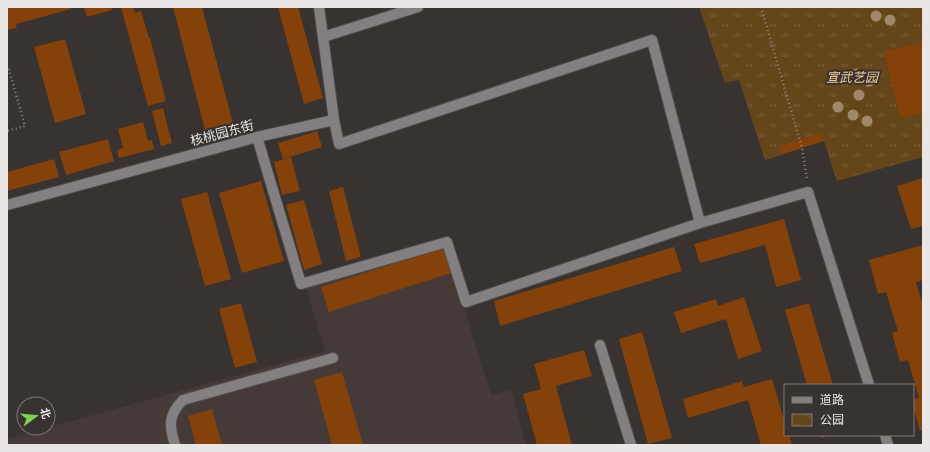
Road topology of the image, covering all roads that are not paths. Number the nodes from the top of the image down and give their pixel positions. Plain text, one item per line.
1 (319, 7) edge
2 (418, 7) edge
3 (323, 37) junction
4 (334, 120) junction
5 (256, 137) junction
6 (7, 206) edge
7 (700, 223) junction
8 (600, 345) dead end
9 (333, 358) dead end
10 (869, 384) edge
11 (175, 445) edge
12 (631, 445) edge

1 - 3 street
2 - 3 street
3 - 4 street
4 - 5 street, 核桃园东街
4 - 7 street
5 - 6 street, 核桃园东街
5 - 7 street
7 - 10 street
8 - 12 street
9 - 11 street

